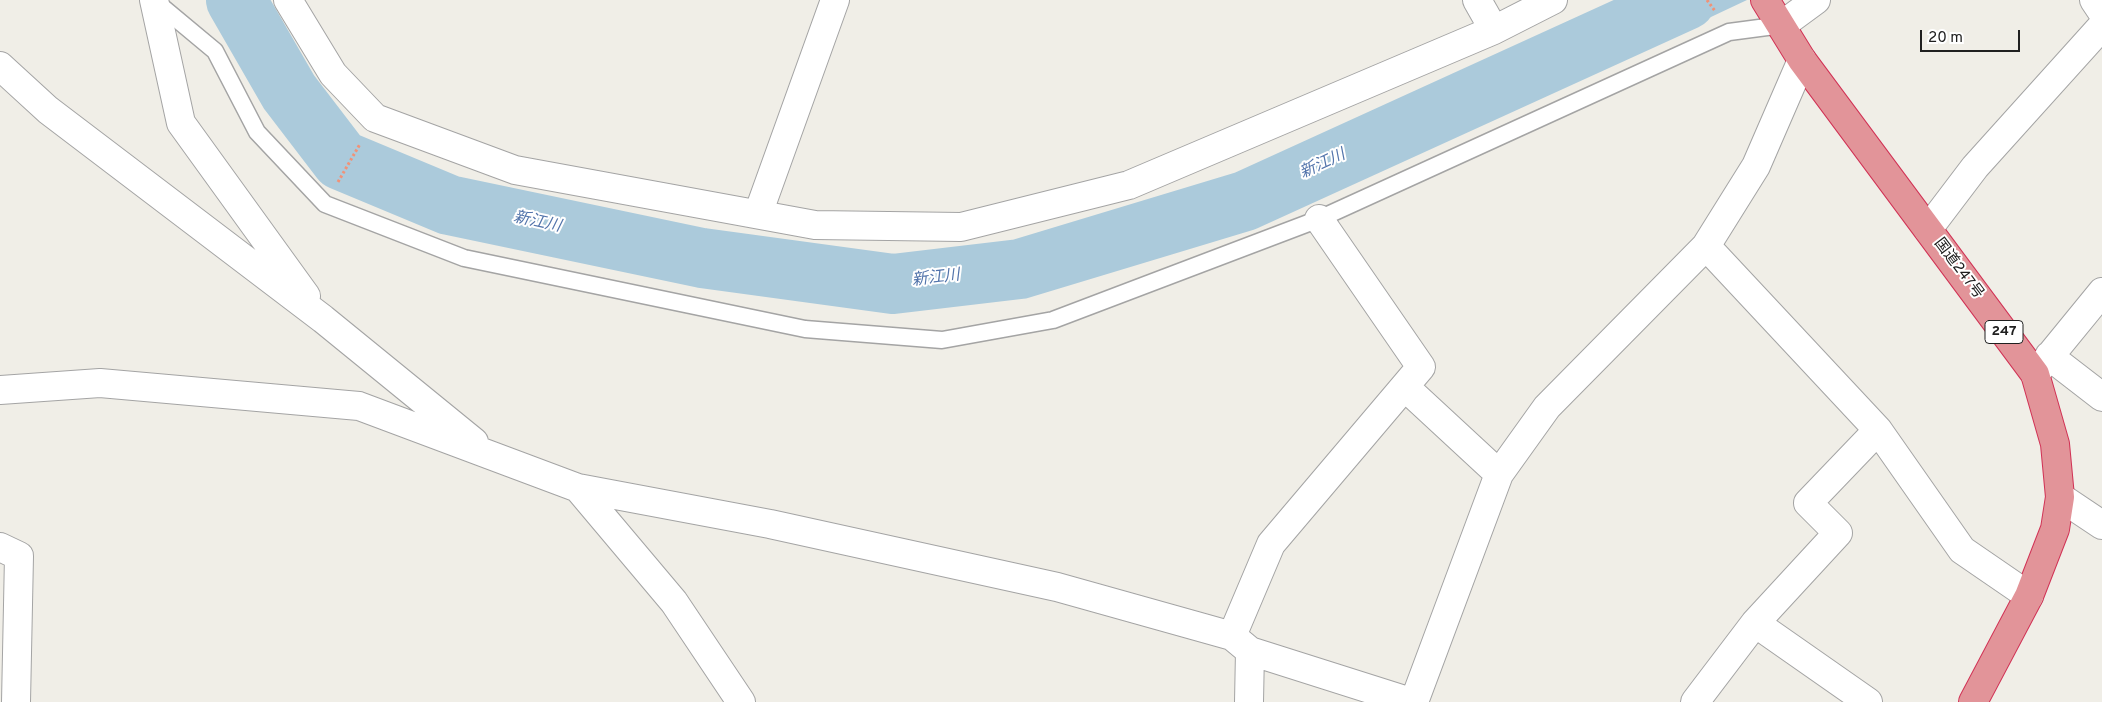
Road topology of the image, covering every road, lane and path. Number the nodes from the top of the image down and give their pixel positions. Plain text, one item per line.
1 (154, 0) edge
2 (288, 0) edge
3 (835, 0) edge
4 (1477, 0) edge
5 (1553, 0) edge
6 (1816, 0) edge
7 (2094, 0) edge
8 (1772, 10) edge
9 (2102, 12) edge
10 (2102, 26) edge
11 (1494, 30) junction
12 (1802, 60) junction
13 (0, 66) edge
14 (375, 118) junction
15 (325, 204) junction
16 (758, 214) junction
17 (1319, 219) junction
18 (1928, 229) junction
19 (1706, 246) junction
20 (2102, 292) edge
21 (323, 319) junction
22 (2042, 365) junction
23 (1405, 387) junction
24 (0, 390) edge
25 (2102, 397) edge
26 (1878, 430) junction
27 (492, 457) junction
28 (1499, 474) junction
29 (578, 488) junction
30 (2060, 497) junction
31 (2102, 526) edge
32 (0, 547) edge
33 (2029, 596) junction
34 (1755, 623) junction
35 (1241, 644) junction
36 (16, 702) edge
37 (741, 702) edge
38 (1249, 702) edge
39 (1412, 702) edge
40 (1694, 702) edge
41 (1868, 702) edge
42 (1973, 702) edge

1 - 15 lane
1 - 21 street
2 - 14 street
3 - 16 street
4 - 11 street
5 - 11 street
6 - 8 street
7 - 9 street
8 - 12 highway, 国道247号 / 247
8 - 17 lane
10 - 18 street
11 - 16 street
12 - 18 highway, 国道247号 / 247
12 - 19 street
13 - 21 street
14 - 15 path
14 - 16 street
15 - 17 lane
17 - 23 street
18 - 22 highway, 国道247号 / 247
19 - 26 street
19 - 28 street
20 - 22 street
21 - 27 street
22 - 25 street
22 - 30 highway, 国道247号 / 247
23 - 28 street
23 - 35 street
24 - 27 street
26 - 33 street
26 - 34 street
27 - 29 street
28 - 39 street
29 - 35 street
29 - 37 street
30 - 31 street
30 - 33 highway, 国道247号 / 247
32 - 36 street
33 - 42 highway, 国道247号 / 247
34 - 40 street
34 - 41 street
35 - 38 street
35 - 39 street

